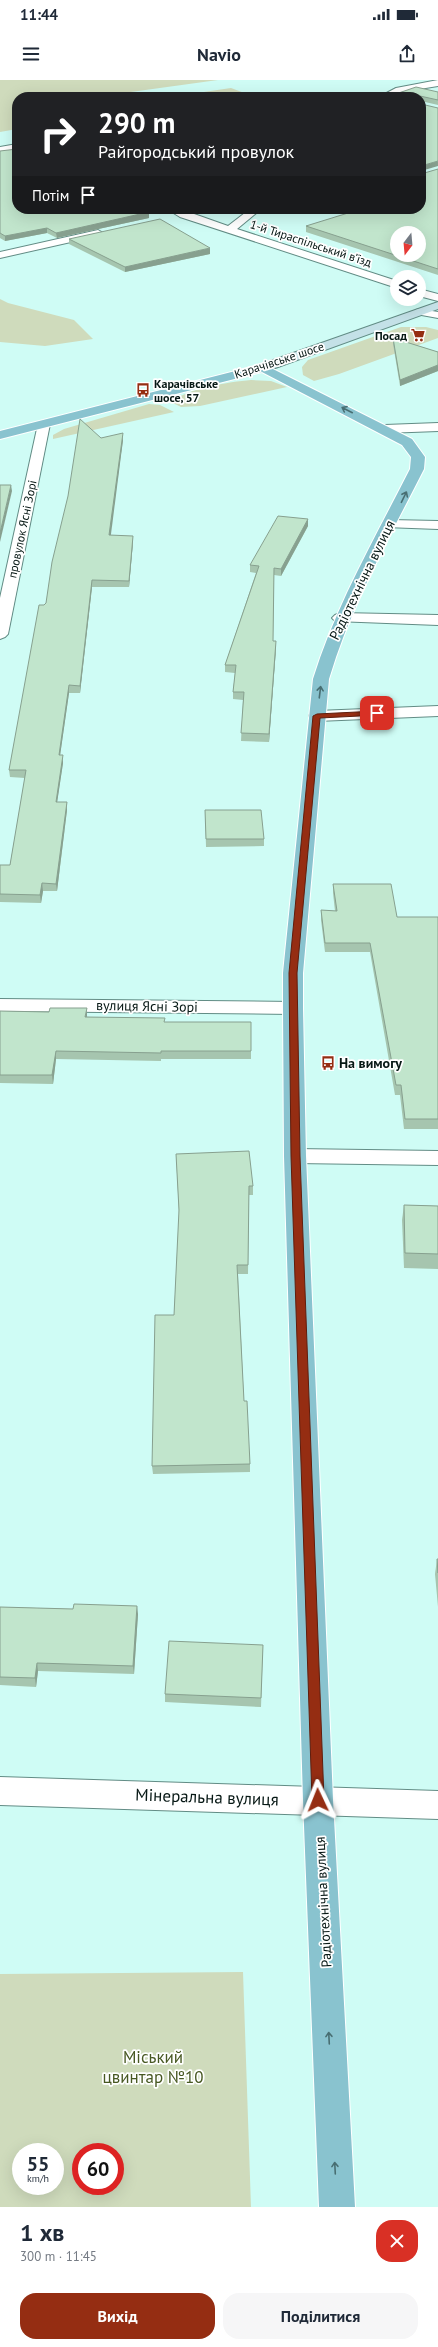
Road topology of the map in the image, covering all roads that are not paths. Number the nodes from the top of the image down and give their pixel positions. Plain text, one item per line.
1 (438, 83) edge
2 (394, 92) edge
3 (12, 148) edge
4 (0, 150) edge
5 (170, 214) edge
6 (250, 214) edge
7 (230, 230) junction
8 (107, 232) edge
9 (0, 255) edge
10 (390, 283) edge
11 (426, 294) edge
12 (438, 298) edge
13 (438, 305) edge
14 (420, 312) junction
15 (438, 315) edge
16 (263, 368) junction
17 (44, 424) junction
18 (438, 427) edge
19 (385, 429) junction
20 (0, 435) edge
21 (390, 524) junction
22 (438, 525) edge
23 (340, 618) junction
24 (438, 620) edge
25 (0, 634) edge
26 (438, 711) edge
27 (317, 716) junction
28 (0, 1005) edge
29 (294, 1008) junction
30 (295, 1156) junction
31 (438, 1158) edge
32 (0, 1791) edge
33 (318, 1800) junction
34 (438, 1805) edge
35 (337, 2207) edge

1 - 2 street
3 - 4 street
5 - 7 street, 1-й Тираспільський в’їзд
6 - 7 street
7 - 10 street, 1-й Тираспільський в’їзд
8 - 9 street
11 - 12 street
13 - 14 main road, Карачівське шосе
14 - 15 street
14 - 16 main road, Карачівське шосе
16 - 17 main road, Карачівське шосе
19 -> 16 main road, Радіотехнічна вулиця
17 - 20 main road, Карачівське шосе
17 - 25 street, провулок Ясні Зорі
18 - 19 street
21 -> 19 main road, Радіотехнічна вулиця
21 - 22 street
21 - 23 main road, Радіотехнічна вулиця
23 - 24 street
27 -> 23 main road, Радіотехнічна вулиця
26 - 27 street
27 - 29 main road, Радіотехнічна вулиця
28 - 29 street, вулиця Ясні Зорі
29 - 30 main road, Радіотехнічна вулиця
30 - 31 street
30 - 33 main road, Радіотехнічна вулиця
32 - 33 street, Мінеральна вулиця
33 - 34 street, Мінеральна вулиця
35 -> 33 main road, Радіотехнічна вулиця

